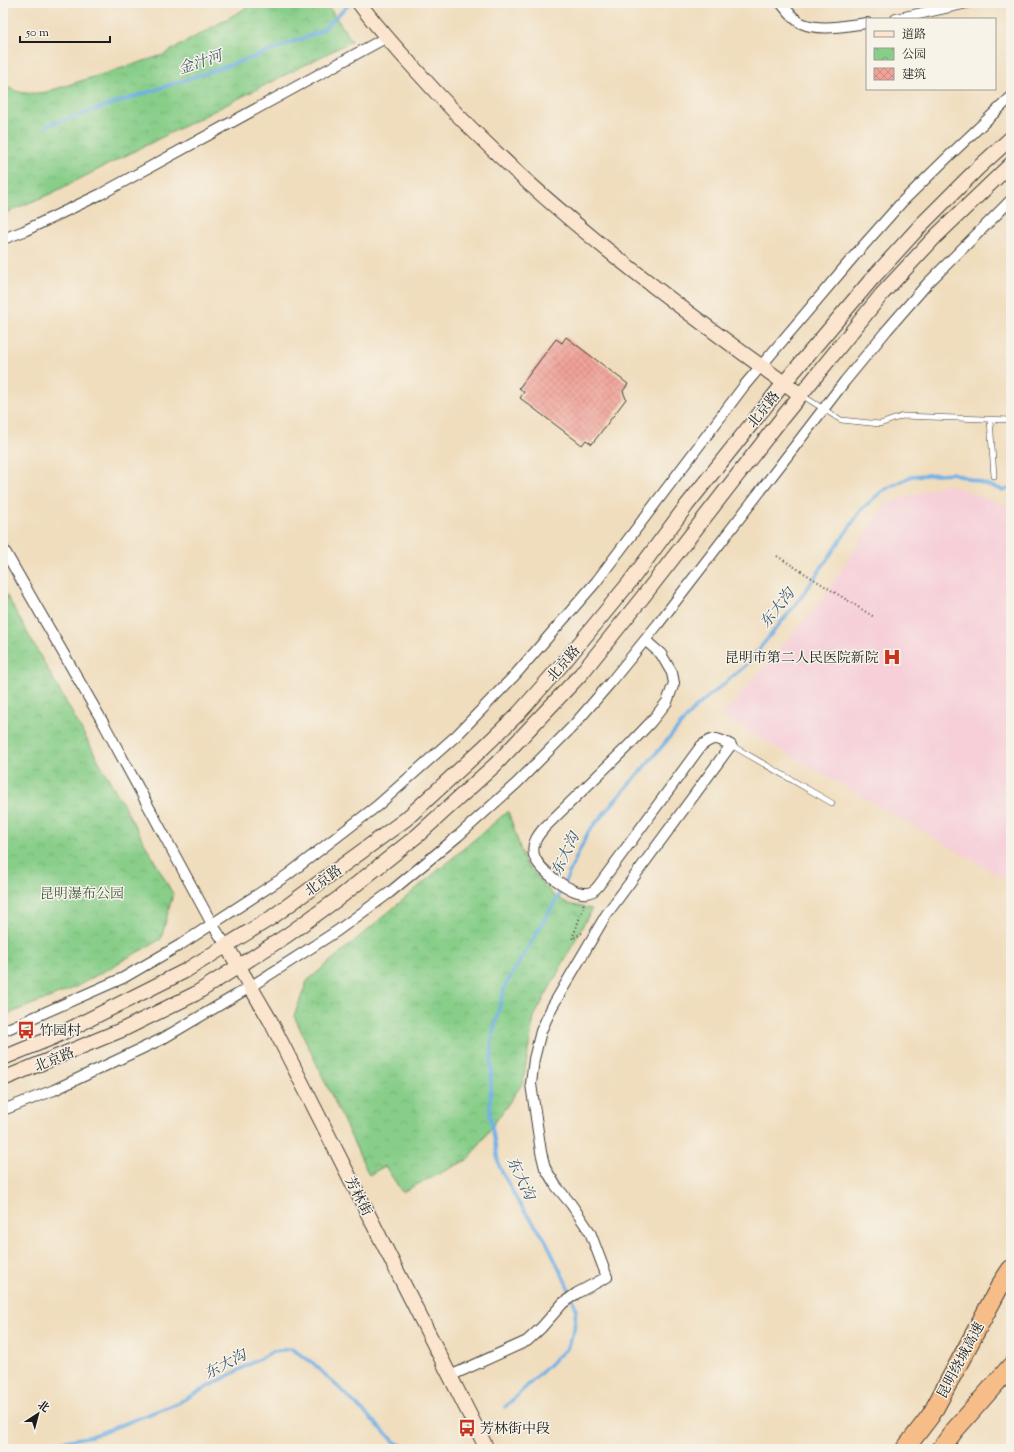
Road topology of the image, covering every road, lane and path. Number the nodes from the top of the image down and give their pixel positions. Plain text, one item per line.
1 (781, 3) edge
2 (967, 3) edge
3 (360, 4) edge
4 (900, 18) edge
5 (866, 23) edge
6 (386, 37) junction
7 (1011, 97) edge
8 (1011, 138) edge
9 (1011, 164) edge
10 (1011, 200) edge
11 (3, 239) edge
12 (761, 365) junction
13 (784, 383) junction
14 (801, 395) junction
15 (822, 409) junction
16 (990, 420) junction
17 (1011, 420) edge
18 (994, 476) dead end
19 (3, 548) edge
20 (778, 556) dead end
21 (874, 617) dead end
22 (645, 640) junction
23 (731, 745) junction
24 (832, 803) dead end
25 (579, 893) junction
26 (212, 924) junction
27 (594, 934) junction
28 (226, 945) junction
29 (238, 966) junction
30 (250, 988) junction
31 (3, 1031) edge
32 (3, 1058) edge
33 (3, 1079) edge
34 (3, 1110) edge
35 (1011, 1269) edge
36 (1011, 1366) edge
37 (450, 1376) junction
38 (488, 1449) edge
39 (905, 1449) edge
40 (941, 1449) edge

1 - 5 street
2 - 4 street
3 - 6 main road
6 - 11 street
6 - 12 main road
7 - 12 street
8 - 13 main road, 北京路
9 - 14 main road, 北京路
10 - 15 street
12 - 13 main road
12 - 26 street
13 - 14 main road
13 - 28 main road, 北京路
14 - 15 lane
14 - 29 main road, 北京路
15 - 16 lane
15 - 22 street
16 - 17 lane
16 - 18 lane
19 - 26 street
20 - 21 path
22 - 25 street
22 - 30 street
23 - 24 lane
23 - 25 street
23 - 27 street
25 - 27 path
26 - 28 street
26 - 31 street
27 - 37 street
28 - 29 main road, 芳林街
28 - 32 main road, 北京路
29 - 30 main road, 芳林街
29 - 33 main road, 北京路
30 - 34 street
30 - 37 main road, 芳林街
35 - 39 highway, 昆明绕城高速
36 - 40 highway
37 - 38 main road, 芳林街

